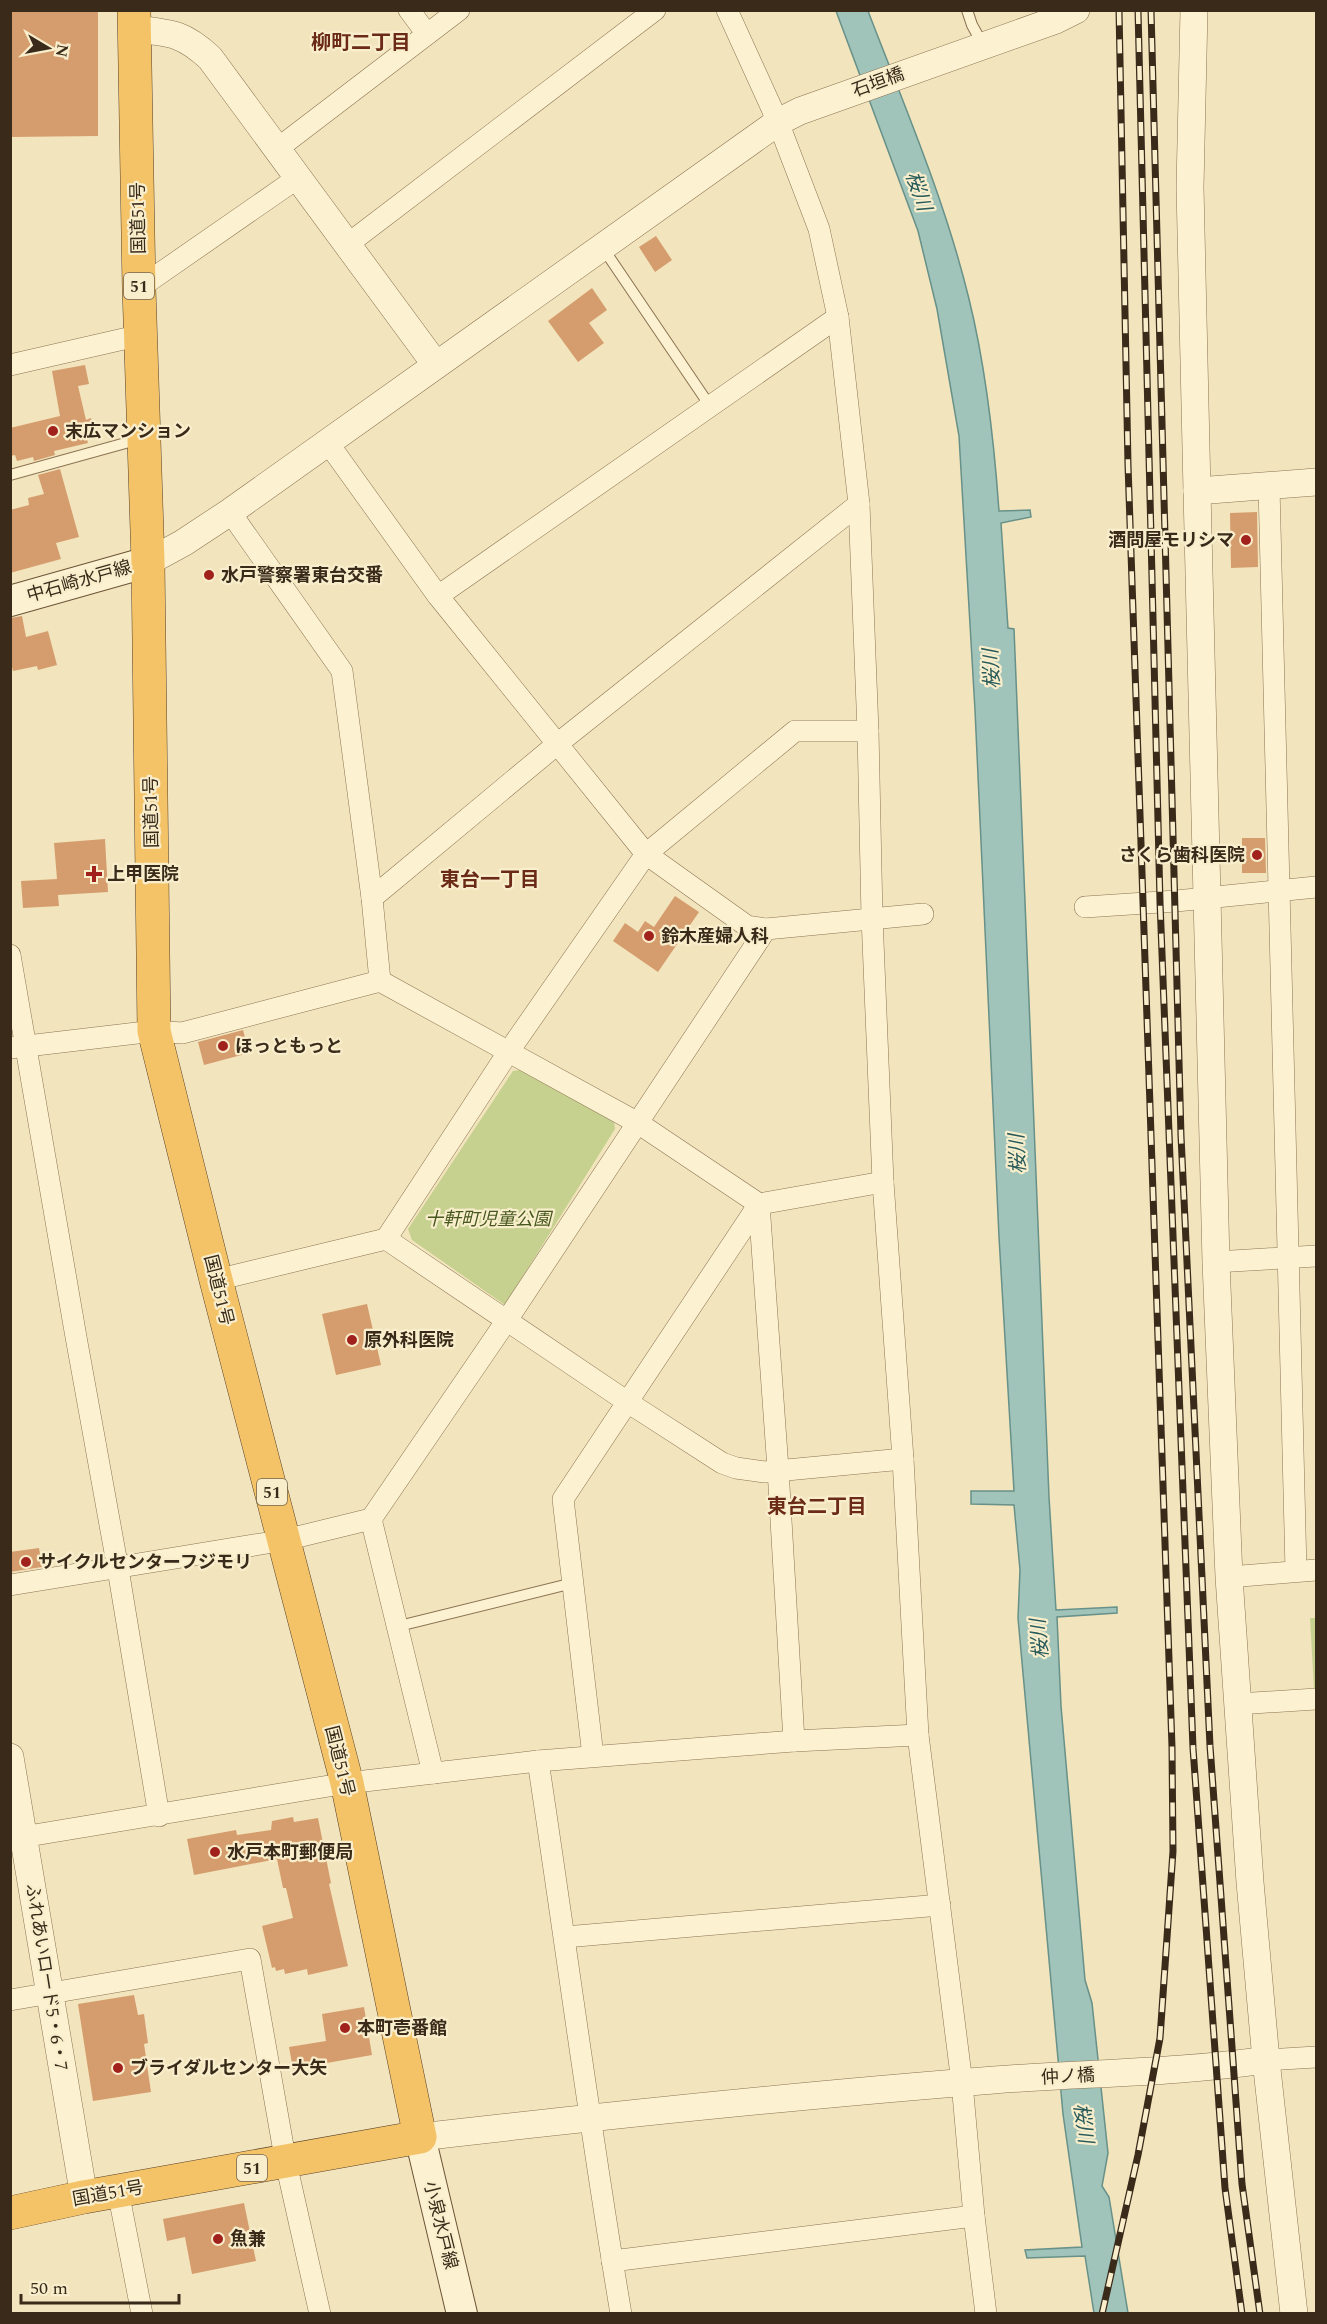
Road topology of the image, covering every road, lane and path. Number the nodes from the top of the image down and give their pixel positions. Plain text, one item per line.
1 (409, 10) edge
2 (459, 10) edge
3 (655, 10) edge
4 (727, 10) edge
5 (967, 10) edge
6 (1076, 10) edge
7 (1194, 10) edge
8 (135, 20) edge
9 (427, 34) junction
10 (983, 46) junction
11 (789, 116) junction
12 (277, 149) junction
13 (299, 177) junction
14 (348, 244) junction
15 (602, 246) junction
16 (139, 288) junction
17 (838, 317) junction
18 (141, 335) junction
19 (10, 365) edge
20 (436, 365) junction
21 (710, 406) junction
22 (143, 438) junction
23 (328, 443) junction
24 (10, 475) edge
25 (1317, 482) edge
26 (1269, 486) junction
27 (1197, 491) junction
28 (859, 504) junction
29 (230, 512) junction
30 (148, 562) junction
31 (438, 596) junction
32 (10, 601) edge
33 (868, 731) junction
34 (556, 746) junction
35 (646, 854) junction
36 (1317, 887) edge
37 (1280, 891) junction
38 (372, 898) junction
39 (1207, 898) junction
40 (1085, 907) dead end
41 (923, 914) dead end
42 (872, 917) junction
43 (766, 929) junction
44 (10, 955) edge
45 (380, 981) junction
46 (154, 1031) junction
47 (19, 1048) edge
48 (509, 1051) junction
49 (638, 1123) junction
50 (884, 1182) junction
51 (759, 1204) junction
52 (386, 1239) junction
53 (1317, 1257) edge
54 (1289, 1258) junction
55 (1216, 1262) junction
56 (216, 1280) junction
57 (507, 1320) junction
58 (629, 1403) junction
59 (903, 1459) junction
60 (778, 1469) junction
61 (371, 1519) junction
62 (285, 1540) junction
63 (118, 1569) junction
64 (1306, 1570) edge
65 (1229, 1577) junction
66 (573, 1583) junction
67 (10, 1585) edge
68 (399, 1626) junction
69 (1317, 1699) edge
70 (1238, 1704) junction
71 (918, 1735) junction
72 (794, 1741) junction
73 (593, 1756) junction
74 (10, 1757) edge
75 (538, 1761) junction
76 (433, 1773) junction
77 (347, 1783) junction
78 (159, 1816) junction
79 (17, 1838) edge
80 (940, 1905) junction
81 (565, 1937) junction
82 (49, 1993) junction
83 (10, 2000) edge
84 (1317, 2057) edge
85 (1266, 2060) junction
86 (962, 2083) junction
87 (589, 2118) junction
88 (420, 2137) junction
89 (286, 2163) junction
90 (118, 2191) junction
91 (84, 2197) junction
92 (10, 2213) edge
93 (974, 2216) junction
94 (612, 2261) junction
95 (142, 2313) edge
96 (320, 2313) edge
97 (462, 2313) edge
98 (621, 2313) edge
99 (986, 2313) edge
100 (1294, 2313) edge

1 - 9 street
2 - 9 street
3 - 14 street
4 - 11 street
5 - 10 lane
6 - 10 street, 石垣橋
7 - 27 street
8 - 12 street
8 - 16 highway, 国道51号 / 51
9 - 12 street
10 - 11 street, 石垣橋
11 - 15 street, 石垣橋
11 - 17 street
12 - 13 street
13 - 14 street
13 - 16 street
14 - 20 street
15 - 20 street, 石垣橋
15 - 21 lane
16 - 18 highway, 国道51号 / 51
17 - 21 street
17 - 28 street
18 - 19 street
18 - 22 highway, 国道51号 / 51
20 - 23 street, 石垣橋
21 - 31 street
22 - 24 lane
22 - 30 highway, 国道51号 / 51
23 - 29 street, 石垣橋
23 - 31 street
25 - 26 street
26 - 27 street
26 - 37 street
27 - 39 street
28 - 33 street
28 - 34 street
29 - 30 street, 石垣橋
29 - 38 street
30 - 32 main road, 中石崎水戸線
30 - 46 highway, 国道51号 / 51
31 - 34 street
33 - 35 street
33 - 42 street
34 - 35 street
34 - 38 street
35 - 43 street
35 - 48 street
36 - 37 street
37 - 39 street
37 - 54 street
38 - 45 street
39 - 40 street
39 - 55 street
41 - 42 street
42 - 43 street
42 - 50 street
43 - 49 street
44 - 47 street
45 - 46 street
45 - 48 street
46 - 47 street
46 - 56 highway, 国道51号 / 51
47 - 63 street
48 - 49 street
48 - 52 street
49 - 51 street
49 - 57 street
50 - 51 street
50 - 59 street
51 - 58 street
51 - 60 street
52 - 56 street
52 - 57 street
53 - 54 street
54 - 55 street
54 - 64 street
55 - 65 street
56 - 62 highway, 国道51号 / 51
57 - 58 street
57 - 61 street
58 - 60 street
58 - 66 street
59 - 60 street
59 - 71 street
60 - 72 street
61 - 62 street
61 - 68 street
62 - 63 street
62 - 77 highway, 国道51号 / 51
63 - 67 street
63 - 78 street
64 - 65 street
65 - 70 street
66 - 68 lane
66 - 73 street
68 - 76 street
69 - 70 street
70 - 85 street
71 - 72 street
71 - 80 street
72 - 73 street
73 - 75 street
74 - 79 street, ふれあいロード5・6・7
75 - 76 street
75 - 81 street
76 - 77 street
77 - 78 street
77 - 88 highway, 国道51号 / 51
78 - 79 street
79 - 82 street, ふれあいロード5・6・7
80 - 81 street
80 - 86 street
81 - 87 street
82 - 83 street
82 - 89 street
82 - 91 street, ふれあいロード5・6・7
84 - 85 street
85 - 86 street, 仲ノ橋
85 - 100 street
86 - 87 street, 仲ノ橋
86 - 93 street
87 - 88 street, 仲ノ橋
87 - 94 street
88 - 89 highway, 国道51号 / 51
88 - 97 main road, 小泉水戸線
89 - 90 highway, 国道51号 / 51
89 - 96 street
90 - 91 highway, 国道51号 / 51
90 - 95 street
91 - 92 highway, 国道51号 / 51
93 - 94 street
93 - 99 street
94 - 98 street

